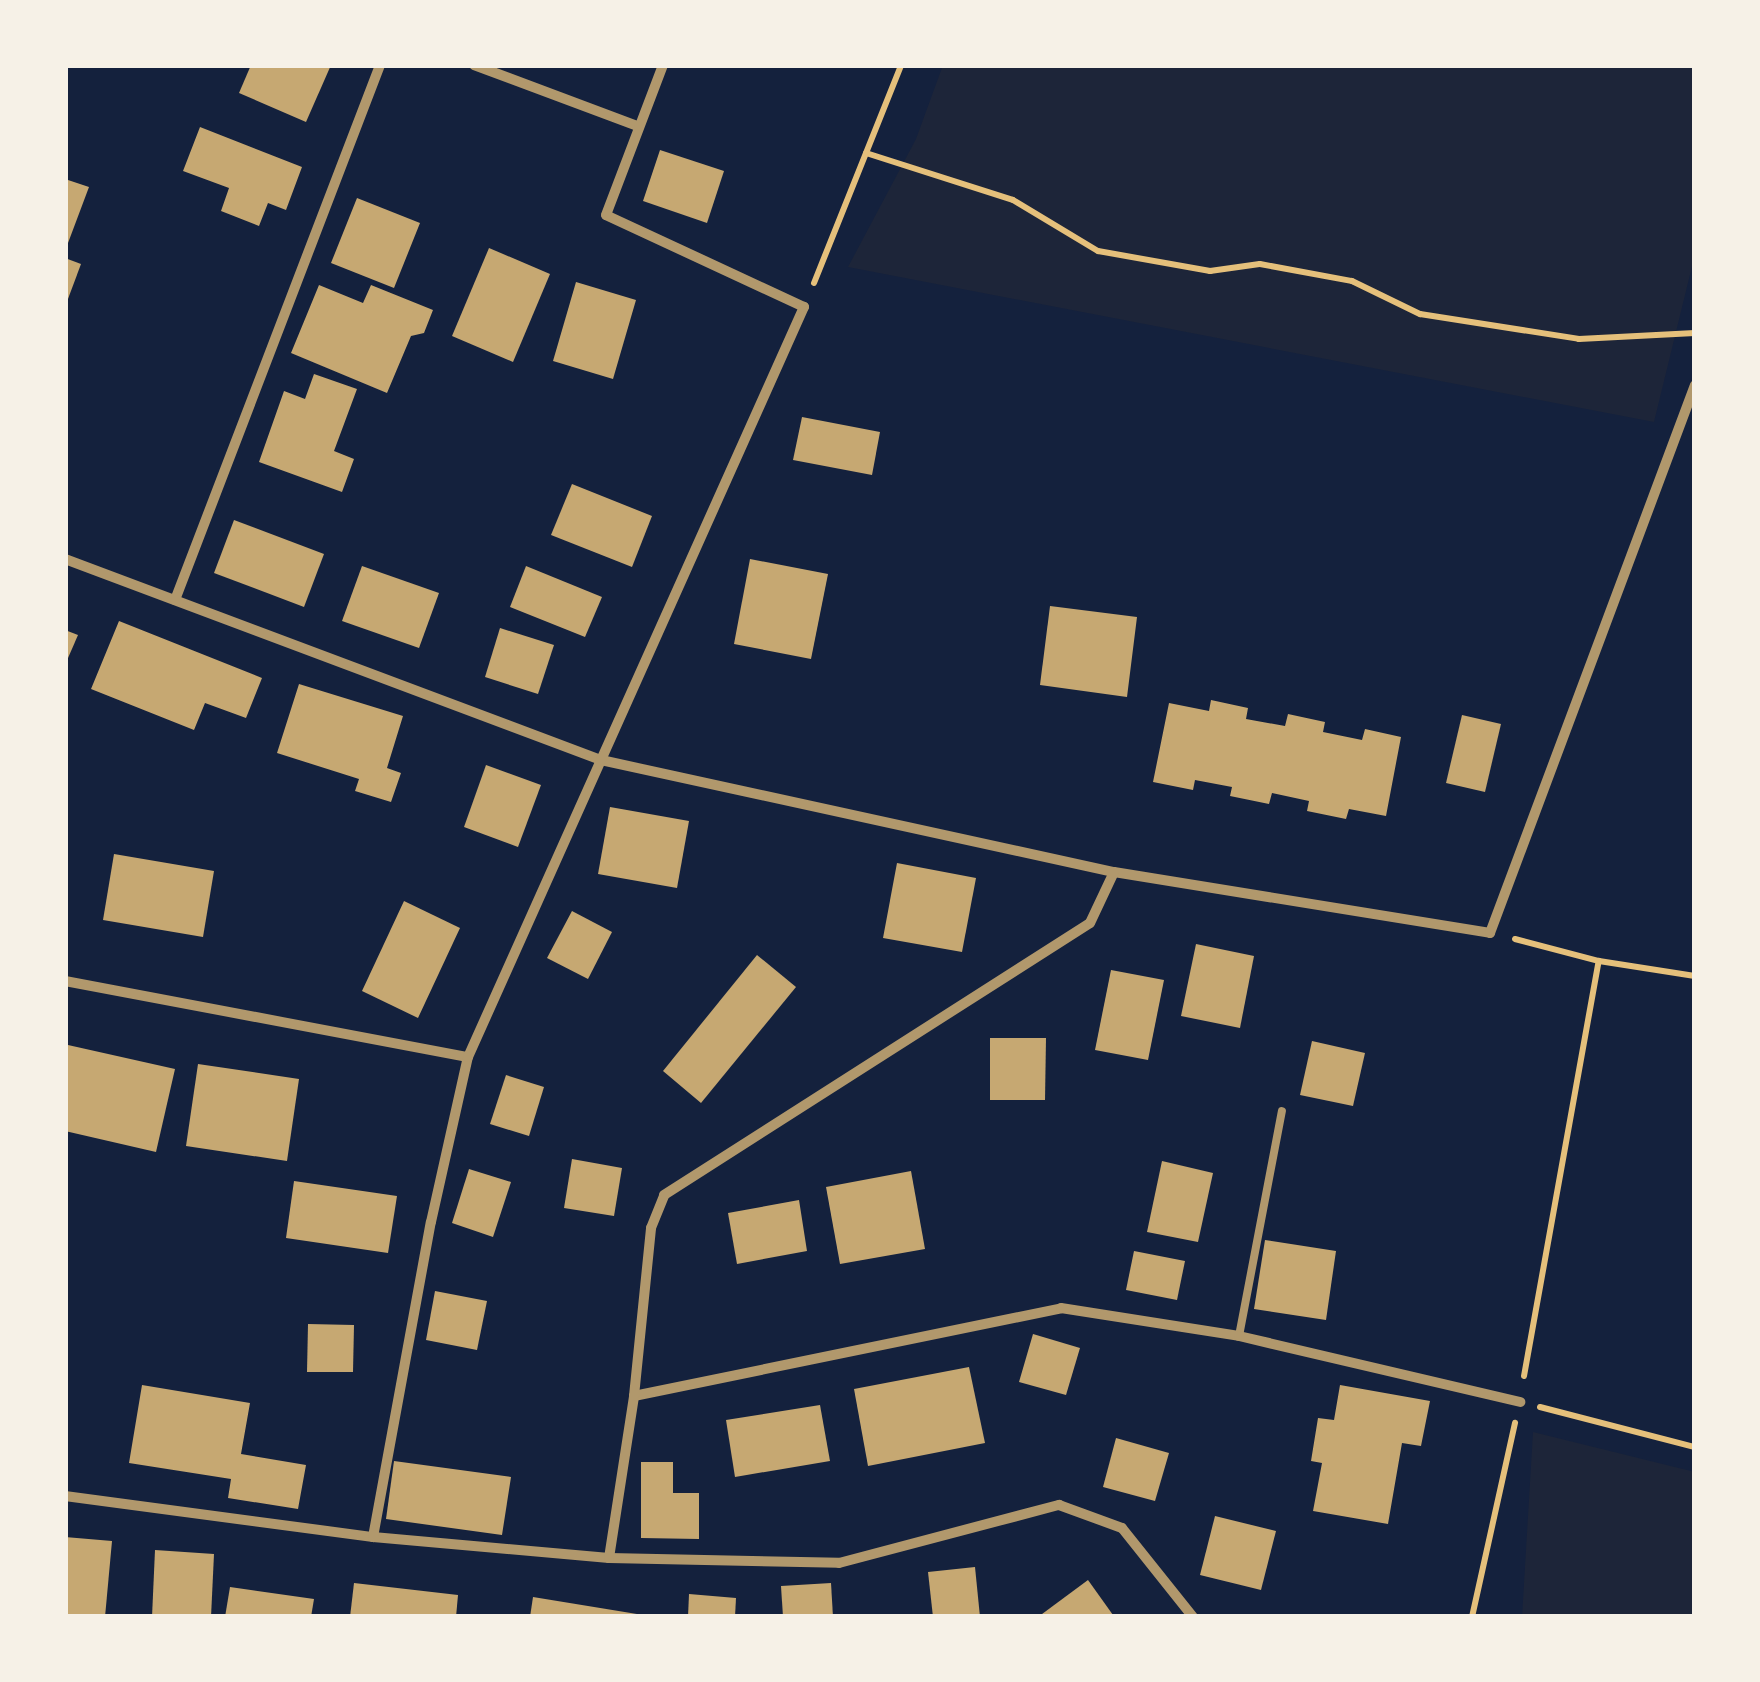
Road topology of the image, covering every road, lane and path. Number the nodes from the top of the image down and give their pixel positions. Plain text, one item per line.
1 (380, 65) edge
2 (474, 65) edge
3 (663, 65) edge
4 (902, 65) edge
5 (638, 126) junction
6 (866, 153) junction
7 (804, 307) junction
8 (1695, 333) edge
9 (1695, 385) edge
10 (65, 559) edge
11 (176, 600) junction
12 (601, 760) junction
13 (1114, 872) junction
14 (1490, 932) junction
15 (1599, 961) junction
16 (1695, 976) edge
17 (65, 981) edge
18 (468, 1058) junction
19 (1282, 1111) dead end
20 (1239, 1336) junction
21 (634, 1396) junction
22 (1520, 1402) junction
23 (1695, 1447) edge
24 (65, 1496) edge
25 (373, 1537) junction
26 (609, 1558) junction
27 (1194, 1617) edge
28 (1472, 1617) edge

1 - 11 street
2 - 5 street
3 - 5 street
4 - 6 path
5 - 7 street
6 - 7 path
6 - 8 path
7 - 12 street
9 - 14 street
10 - 11 street
11 - 12 street
12 - 13 street
12 - 18 street
13 - 14 street
13 - 21 street
14 - 15 path
15 - 16 path
15 - 22 path
17 - 18 street
18 - 25 street
19 - 20 lane
20 - 21 street
20 - 22 street
21 - 26 street
22 - 23 path
22 - 28 path
24 - 25 street
25 - 26 street
26 - 27 street

